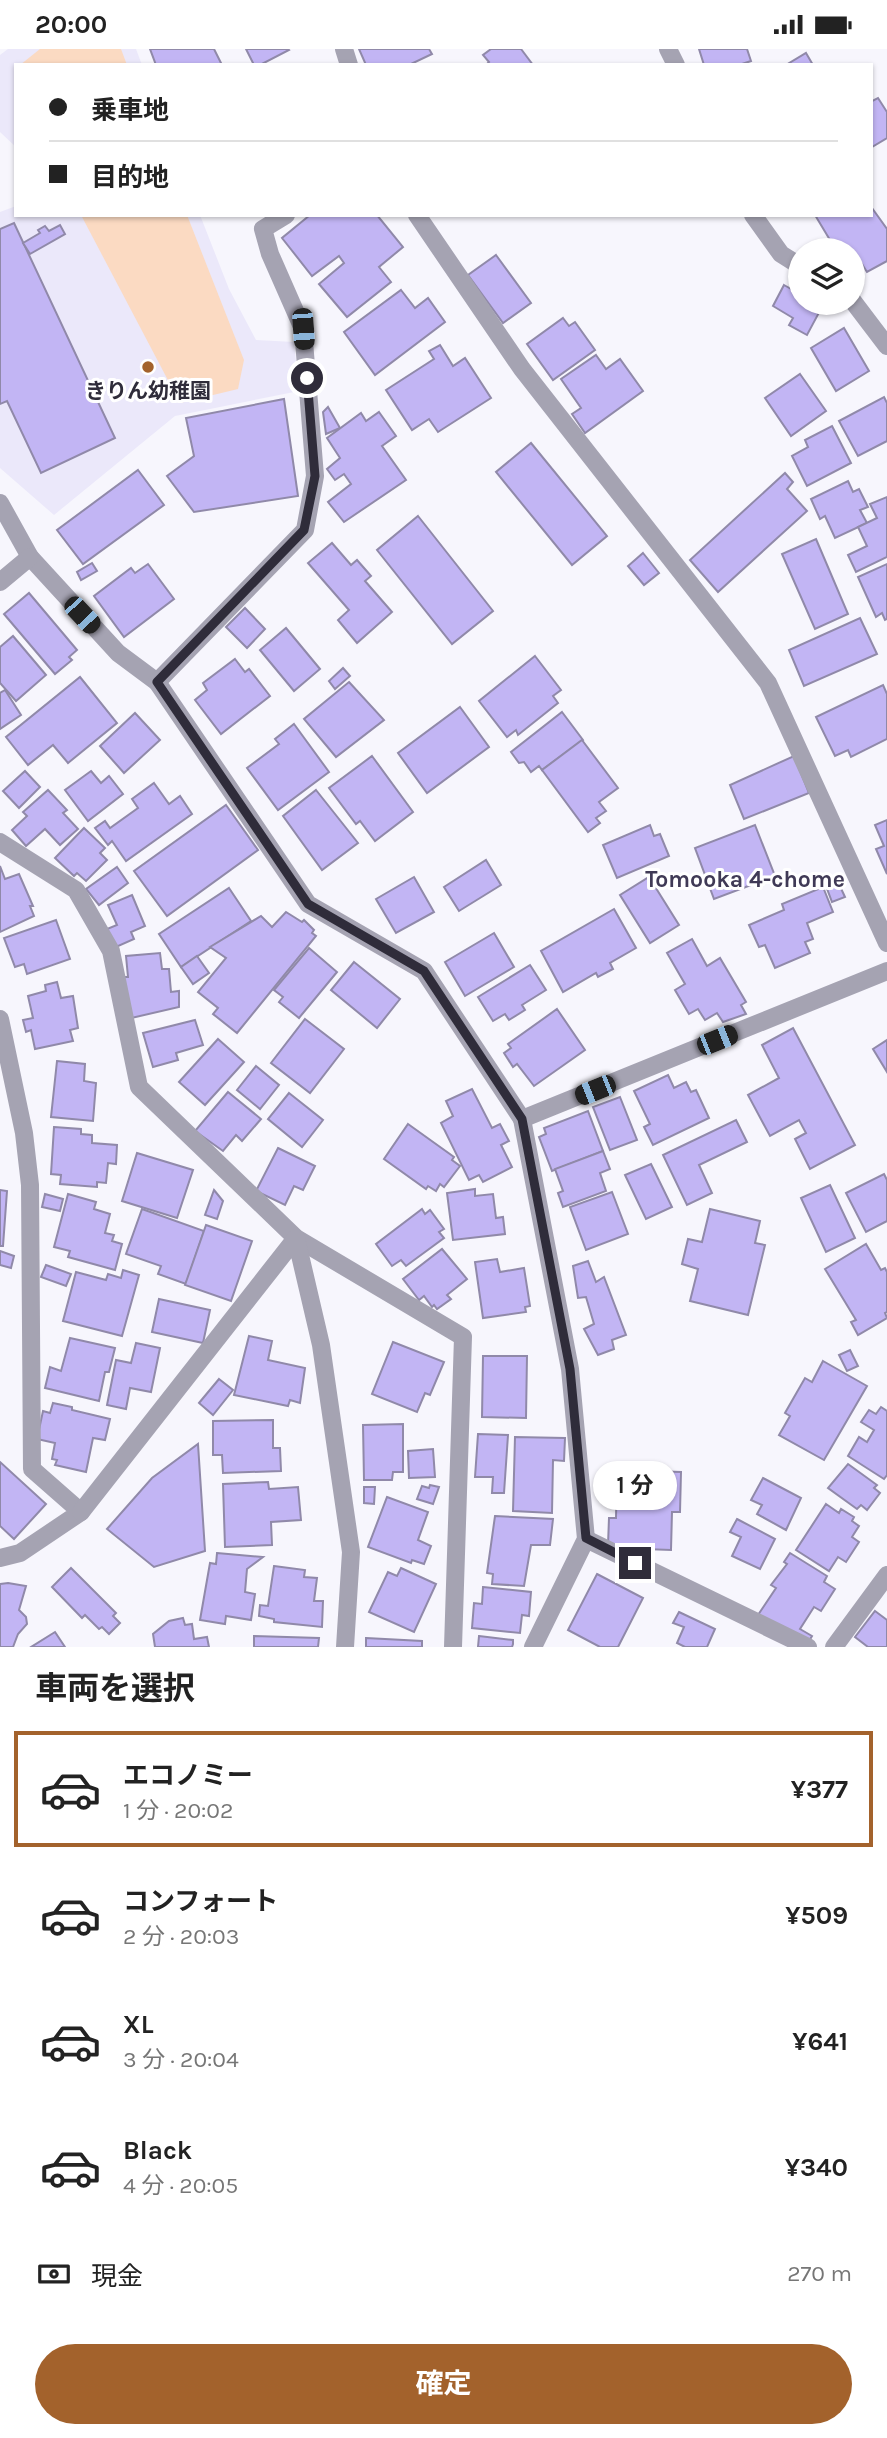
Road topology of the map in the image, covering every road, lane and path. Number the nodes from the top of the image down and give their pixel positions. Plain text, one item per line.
1 (283, 217) edge
2 (418, 217) edge
3 (754, 217) edge
4 (788, 258) edge
5 (863, 315) edge
6 (887, 347) edge
7 (0, 503) edge
8 (30, 557) junction
9 (0, 582) edge
10 (157, 682) junction
11 (0, 842) edge
12 (887, 943) edge
13 (887, 971) edge
14 (0, 1019) edge
15 (522, 1119) junction
16 (296, 1238) junction
17 (81, 1512) junction
18 (586, 1538) junction
19 (0, 1558) edge
20 (887, 1575) edge
21 (345, 1647) edge
22 (453, 1647) edge
23 (533, 1647) edge
24 (808, 1647) edge
25 (835, 1647) edge

1 - 10 street
2 - 12 street
3 - 4 street
5 - 6 street
7 - 8 street
8 - 9 street
8 - 10 street
10 - 15 street
11 - 16 street
13 - 15 street
14 - 17 street
15 - 18 street
16 - 17 street
16 - 21 street
16 - 22 street
17 - 19 street
18 - 23 street
18 - 24 street
20 - 25 street

